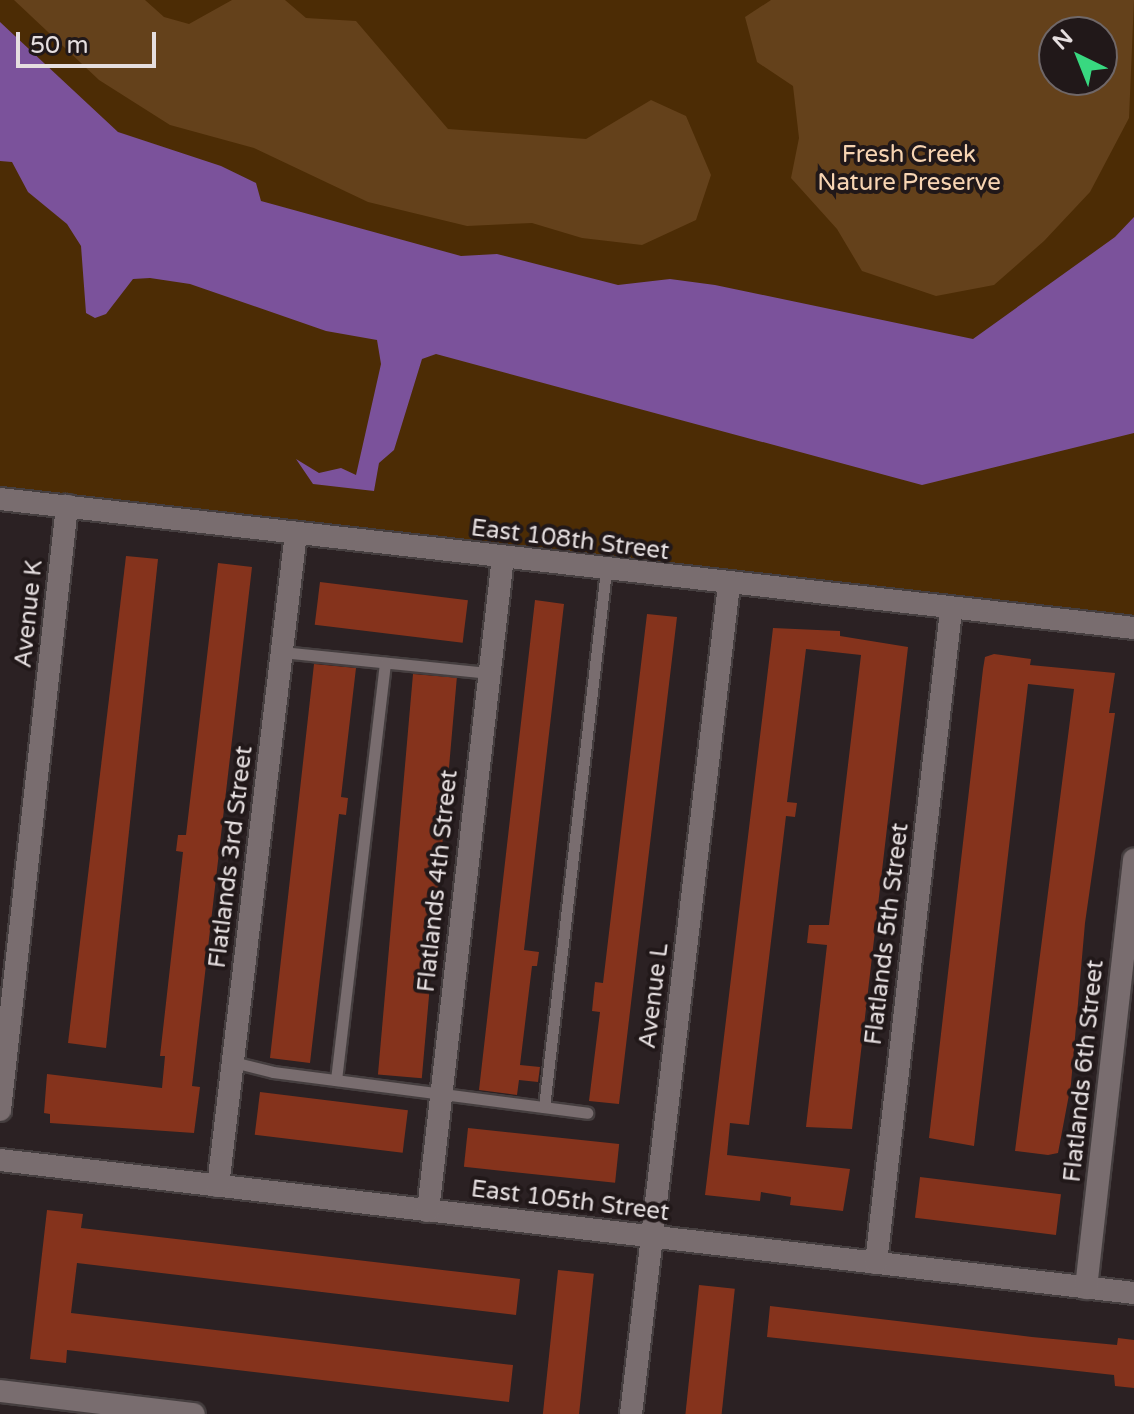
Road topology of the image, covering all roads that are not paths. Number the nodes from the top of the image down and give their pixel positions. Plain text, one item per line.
1 (0, 499) edge
2 (67, 506) junction
3 (296, 533) junction
4 (503, 557) junction
5 (606, 570) junction
6 (729, 585) junction
7 (951, 611) junction
8 (1134, 628) edge
9 (282, 652) junction
10 (385, 663) junction
11 (487, 673) junction
12 (1134, 860) edge
13 (233, 1062) junction
14 (336, 1080) junction
15 (441, 1092) junction
16 (544, 1107) junction
17 (0, 1110) edge
18 (587, 1113) dead end
19 (0, 1160) edge
20 (218, 1186) junction
21 (428, 1211) junction
22 (652, 1237) junction
23 (876, 1263) junction
24 (1086, 1288) junction
25 (1134, 1293) edge
26 (0, 1391) edge
27 (194, 1414) edge
28 (631, 1414) edge

1 - 2 street, East 108th Street
2 - 3 street, East 108th Street
2 - 17 street, Avenue K
3 - 4 street, East 108th Street
3 - 9 street, Flatlands 3rd Street
4 - 5 street, East 108th Street
4 - 11 street, Flatlands 4th Street
5 - 6 street, East 108th Street
5 - 16 lane
6 - 7 street, East 108th Street
6 - 22 street, Avenue L
7 - 8 street, East 108th Street
7 - 23 street, Flatlands 5th Street
9 - 10 lane
9 - 13 street, Flatlands 3rd Street
10 - 11 lane
10 - 14 lane
11 - 15 street, Flatlands 4th Street
12 - 24 street, Flatlands 6th Street
13 - 14 lane
13 - 20 street, Flatlands 3rd Street
14 - 15 lane
15 - 16 lane
15 - 21 street, Flatlands 4th Street
16 - 18 lane
19 - 20 street, East 105th Street
20 - 21 street, East 105th Street
21 - 22 street, East 105th Street
22 - 23 street, East 105th Street
22 - 28 street, Avenue L
23 - 24 street, East 105th Street
24 - 25 street, East 105th Street
26 - 27 street

